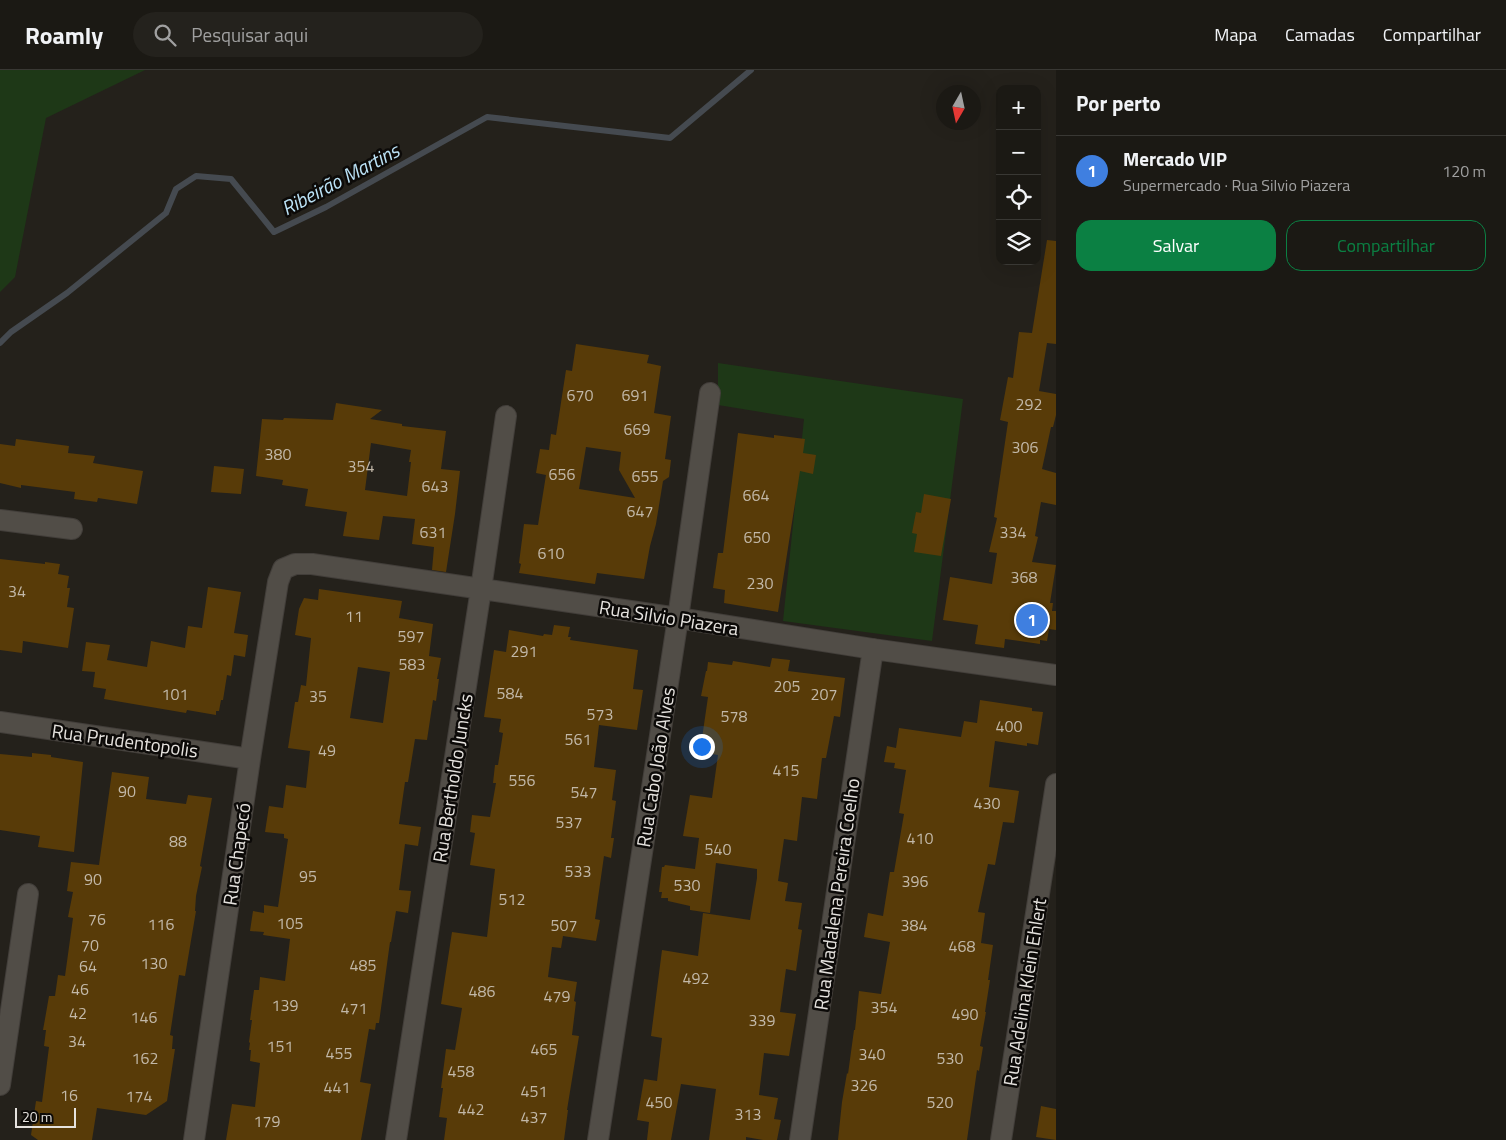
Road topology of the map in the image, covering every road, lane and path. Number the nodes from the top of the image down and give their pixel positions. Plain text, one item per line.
1 (710, 393) dead end
2 (506, 416) dead end
3 (0, 520) edge
4 (72, 529) dead end
5 (283, 569) joint
6 (481, 589) junction
7 (678, 618) junction
8 (873, 648) junction
9 (1056, 675) edge
10 (0, 722) edge
11 (250, 759) junction
12 (1056, 784) edge
13 (28, 894) dead end
14 (0, 1085) edge
15 (194, 1140) edge
16 (396, 1140) edge
17 (598, 1140) edge
18 (800, 1140) edge
19 (1001, 1140) edge

1 - 7 street, Rua Cabo João Alves
2 - 6 street, Rua Bertholdo Juncks
3 - 4 street
5 - 6 street, Rua Silvio Piazera
5 - 11 street, Rua Chapecó
6 - 7 street, Rua Silvio Piazera
6 - 16 street, Rua Bertholdo Juncks
7 - 8 street, Rua Silvio Piazera
7 - 17 street, Rua Cabo João Alves
8 - 9 street, Rua Silvio Piazera
8 - 18 street, Rua Madalena Pereira Coelho
10 - 11 street, Rua Prudentopolis
11 - 15 street, Rua Chapecó
12 - 19 street, Rua Adelina Klein Ehlert
13 - 14 street

